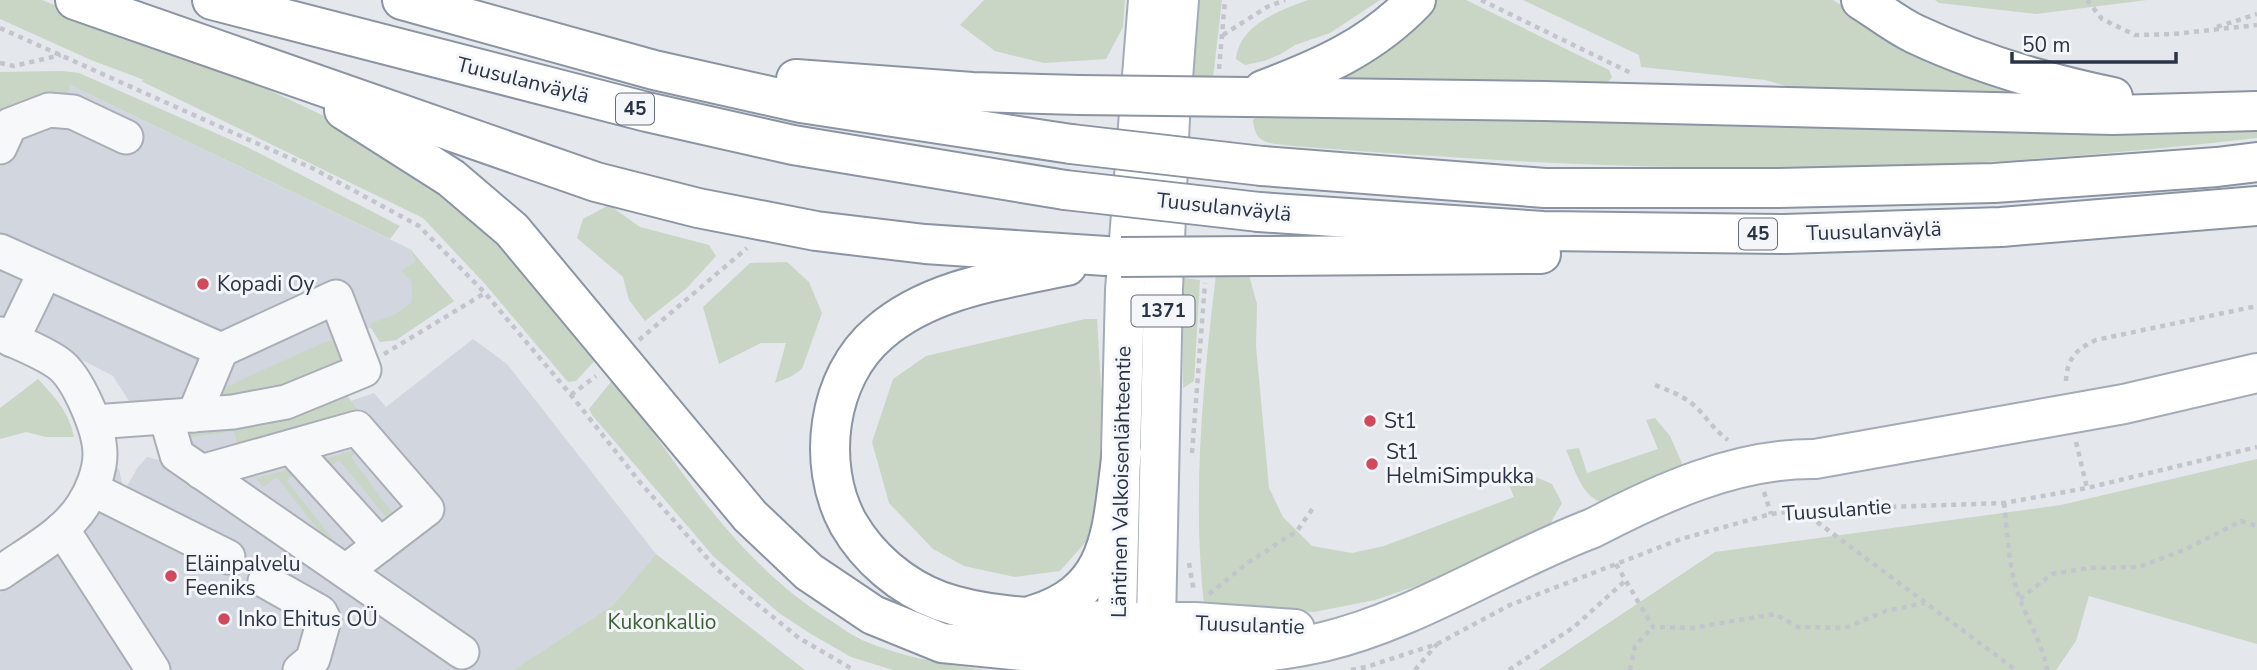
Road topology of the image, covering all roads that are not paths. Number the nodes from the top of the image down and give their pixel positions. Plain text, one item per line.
1 (75, 0) edge
2 (212, 0) edge
3 (402, 0) edge
4 (1148, 0) edge
5 (1179, 0) edge
6 (1416, 0) edge
7 (1861, 0) edge
8 (270, 66) junction
9 (654, 70) junction
10 (1233, 87) junction
11 (2242, 111) edge
12 (126, 137) dead end
13 (0, 147) edge
14 (2257, 162) edge
15 (2257, 206) edge
16 (1785, 234) junction
17 (0, 251) edge
18 (1066, 259) junction
19 (45, 272) junction
20 (6, 337) edge
21 (221, 350) junction
22 (2257, 373) edge
23 (180, 416) junction
24 (94, 422) junction
25 (291, 447) junction
26 (1122, 453) junction
27 (201, 472) junction
28 (92, 489) junction
29 (62, 529) junction
30 (380, 545) junction
31 (228, 557) dead end
32 (346, 571) junction
33 (0, 573) edge
34 (265, 581) dead end
35 (1032, 616) junction
36 (1381, 623) junction
37 (1117, 650) edge
38 (1155, 650) edge
39 (462, 652) dead end
40 (153, 670) edge
41 (300, 670) edge

1 - 8 main road
2 - 16 main road, Tuusulanväylä / 45, bridge
3 - 9 main road, Tuusulanväylä / 45
4 - 26 main road, Läntinen Valkoisenlähteentie / 1371
5 - 38 main road, Läntinen Valkoisenlähteentie / 1371
6 - 10 main road
7 - 11 main road
8 - 18 main road
8 - 37 main road
9 - 10 main road, bridge
9 - 14 main road, Tuusulanväylä / 45, bridge
10 - 11 main road
12 - 13 street
15 - 16 main road, Tuusulanväylä / 45
16 - 18 main road, bridge
17 - 19 street
18 - 35 main road
19 - 20 street
19 - 21 street
20 - 24 street
21 - 23 street
21 - 23 street
22 - 36 main road, Tuusulantie
23 - 24 street
23 - 27 street
24 - 28 street
25 - 27 street
25 - 30 street
25 - 30 street
26 - 35 main road
26 - 37 main road, Läntinen Valkoisenlähteentie / 1371
27 - 32 street
28 - 29 street
28 - 31 street
29 - 33 street
29 - 40 street
30 - 32 street
32 - 39 street
34 - 41 street
35 - 37 main road
36 - 38 main road, Tuusulantie
36 - 38 main road, Tuusulantie
37 - 38 main road, Tuusulantie

